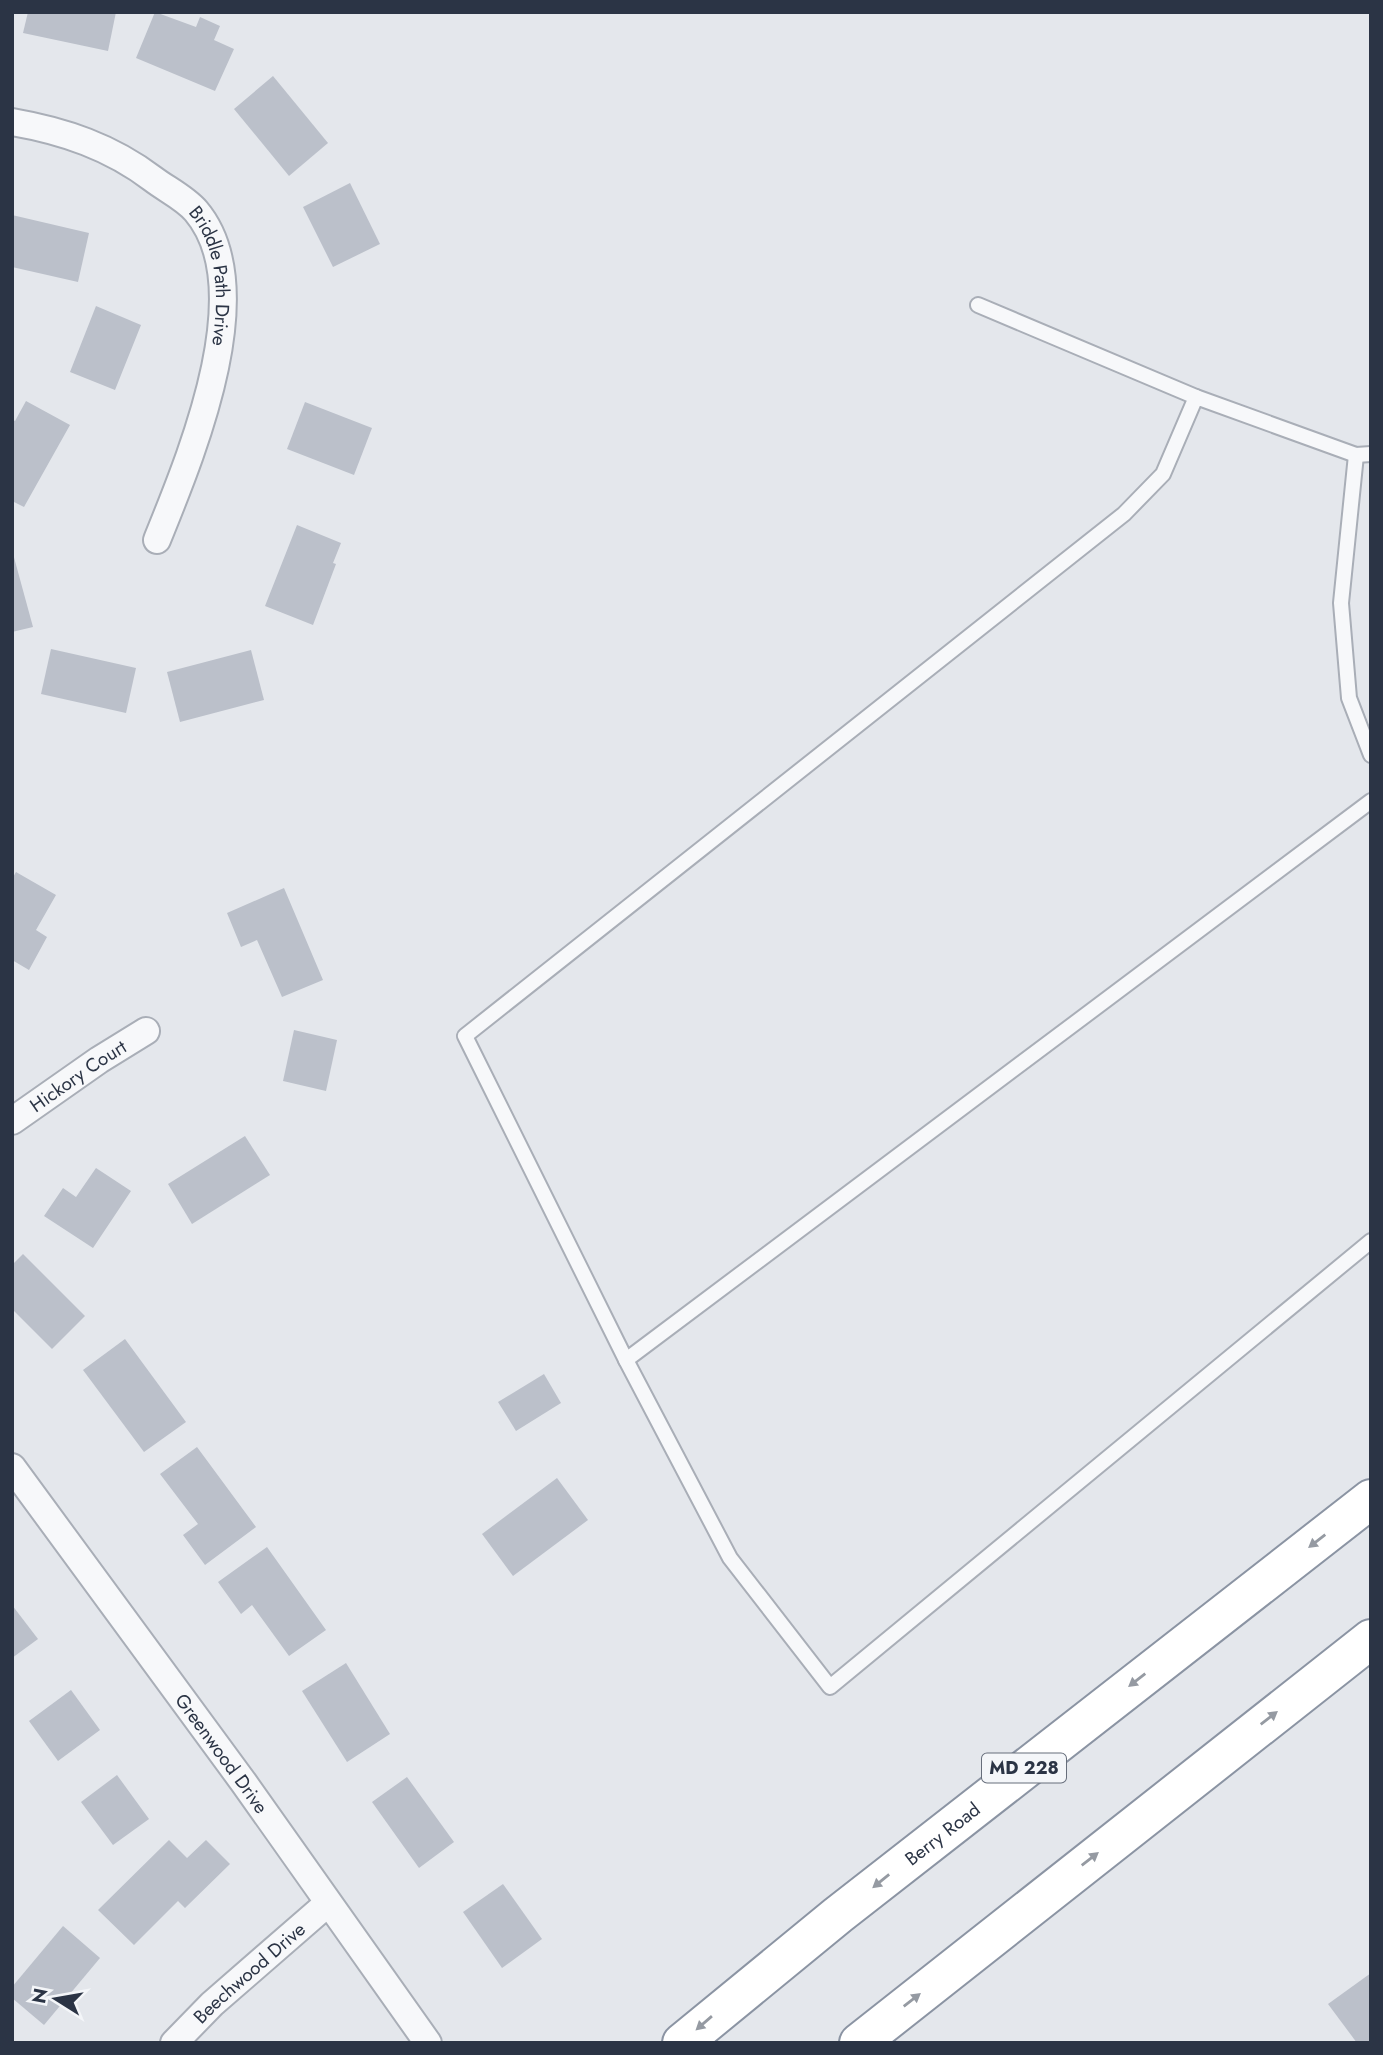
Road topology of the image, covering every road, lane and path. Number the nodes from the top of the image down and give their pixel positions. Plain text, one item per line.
1 (12, 122) edge
2 (978, 305) dead end
3 (1196, 397) junction
4 (1363, 455) edge
5 (157, 540) dead end
6 (1371, 755) edge
7 (1371, 801) edge
8 (146, 1031) dead end
9 (12, 1121) edge
10 (1371, 1241) edge
11 (626, 1360) junction
12 (15, 1475) edge
13 (1371, 1499) edge
14 (1371, 1639) edge
15 (327, 1903) junction
16 (174, 2043) edge
17 (428, 2043) edge
18 (682, 2043) edge
19 (859, 2043) edge

1 - 5 street, Briddle Path Drive
2 - 3 lane
3 - 4 lane
3 - 11 lane
4 - 6 lane
7 - 11 lane
8 - 9 street, Hickory Court
10 - 11 lane
12 - 15 street, Greenwood Drive
13 -> 18 highway, Berry Road / MD 228
19 -> 14 highway
15 - 16 street, Beechwood Drive
15 - 17 street, Greenwood Drive

